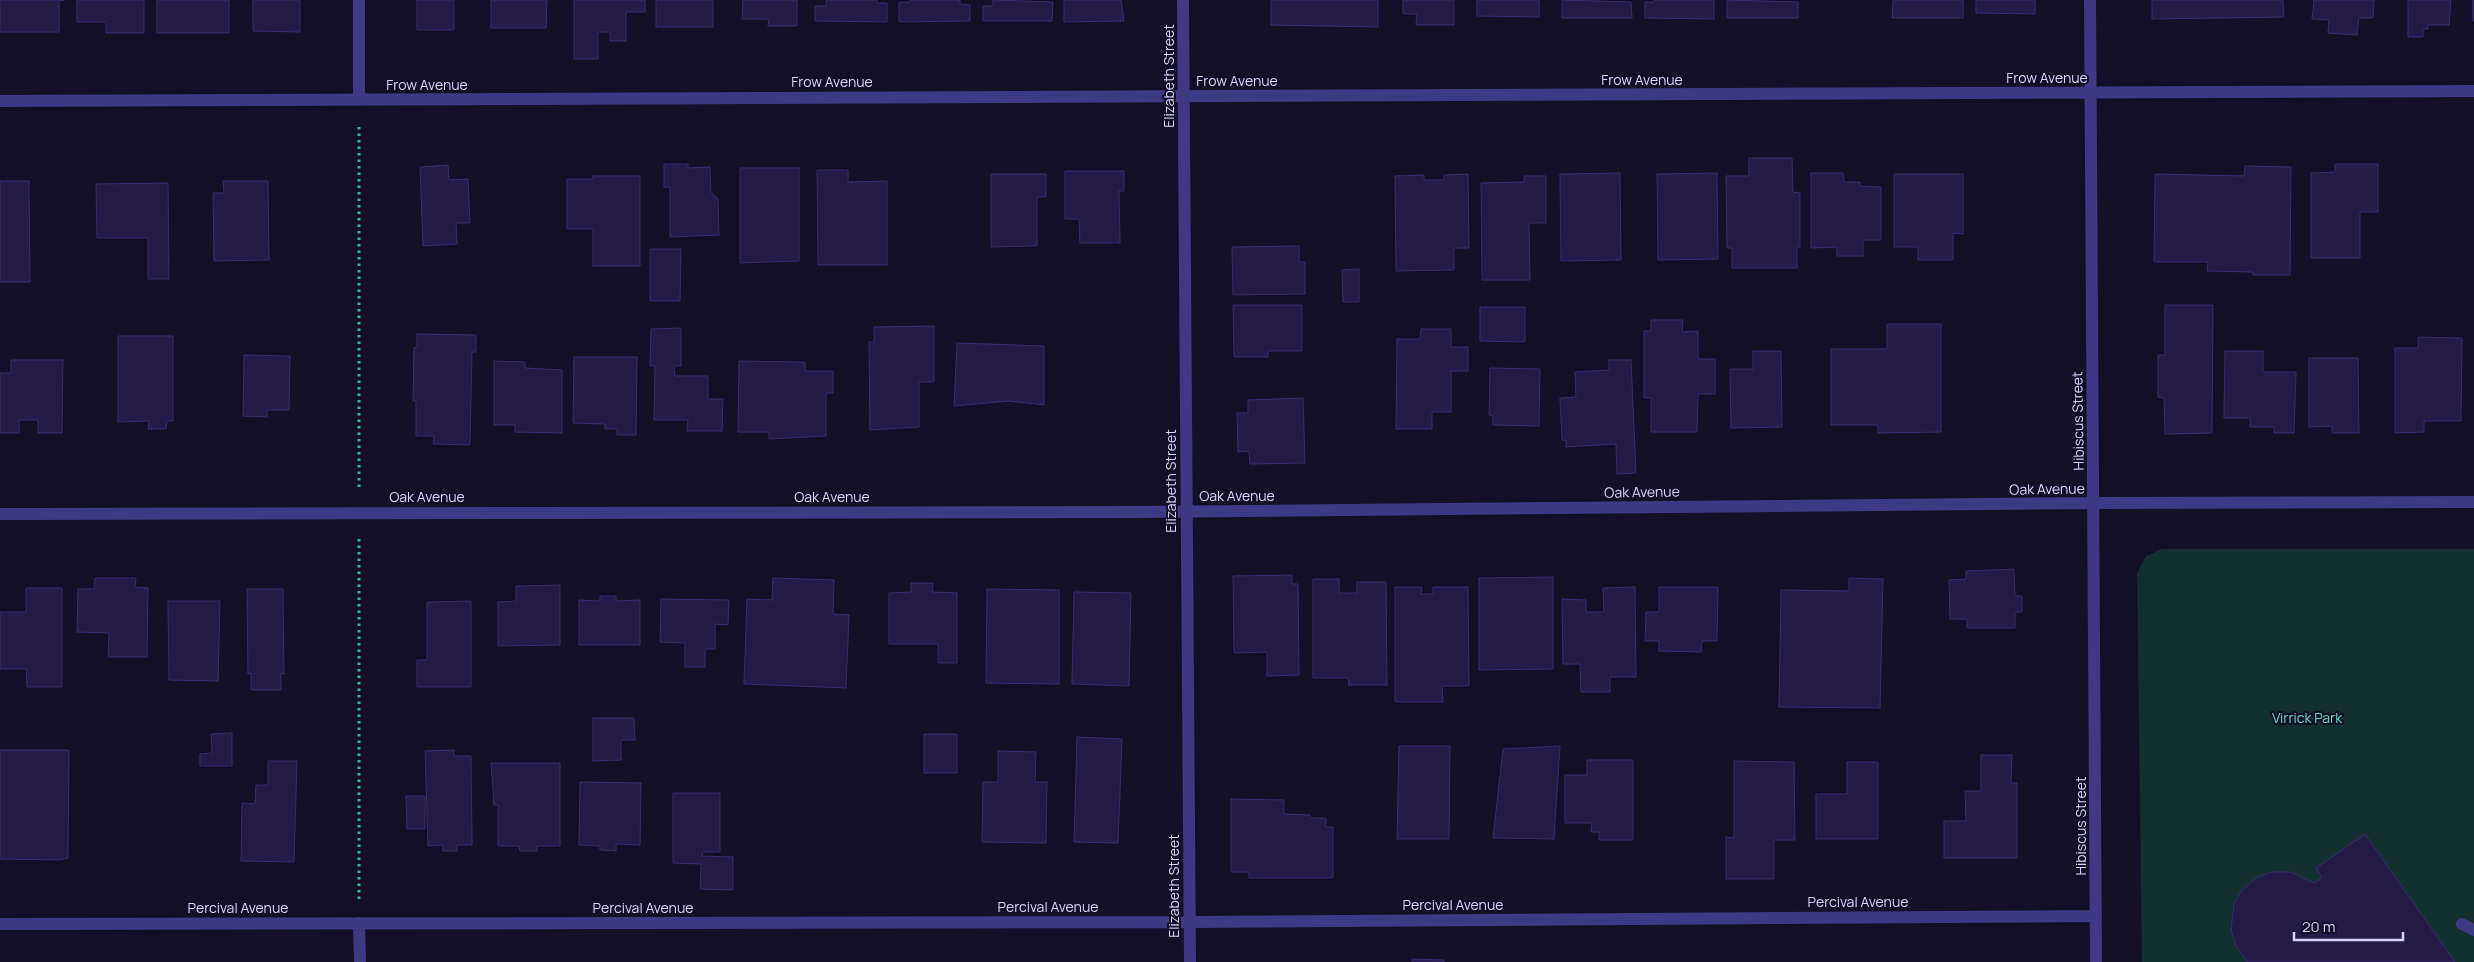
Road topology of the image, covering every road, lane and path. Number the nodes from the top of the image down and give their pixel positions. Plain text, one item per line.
1 (359, 0) edge
2 (1183, 0) edge
3 (2090, 0) edge
4 (2474, 91) edge
5 (2090, 93) junction
6 (1184, 96) junction
7 (359, 100) junction
8 (0, 101) edge
9 (2474, 502) edge
10 (2094, 503) junction
11 (1186, 511) junction
12 (0, 514) edge
13 (2096, 916) junction
14 (1190, 922) junction
15 (359, 923) junction
16 (0, 924) edge
17 (360, 962) edge
18 (1190, 962) edge
19 (2096, 962) edge

1 - 7 street
2 - 6 street, Elizabeth Street
3 - 5 street, Hibiscus Street
4 - 5 street, Frow Avenue
5 - 6 street, Frow Avenue
5 - 10 street, Hibiscus Street
6 - 7 street, Frow Avenue
6 - 11 street, Elizabeth Street
7 - 8 street, Frow Avenue
9 - 10 street, Oak Avenue
10 - 11 street, Oak Avenue
10 - 13 street, Hibiscus Street
11 - 12 street, Oak Avenue
11 - 14 street, Elizabeth Street
13 - 14 street, Percival Avenue
13 - 19 street, Hibiscus Street
14 - 15 street, Percival Avenue
14 - 18 street, Elizabeth Street
15 - 16 street, Percival Avenue
15 - 17 street

